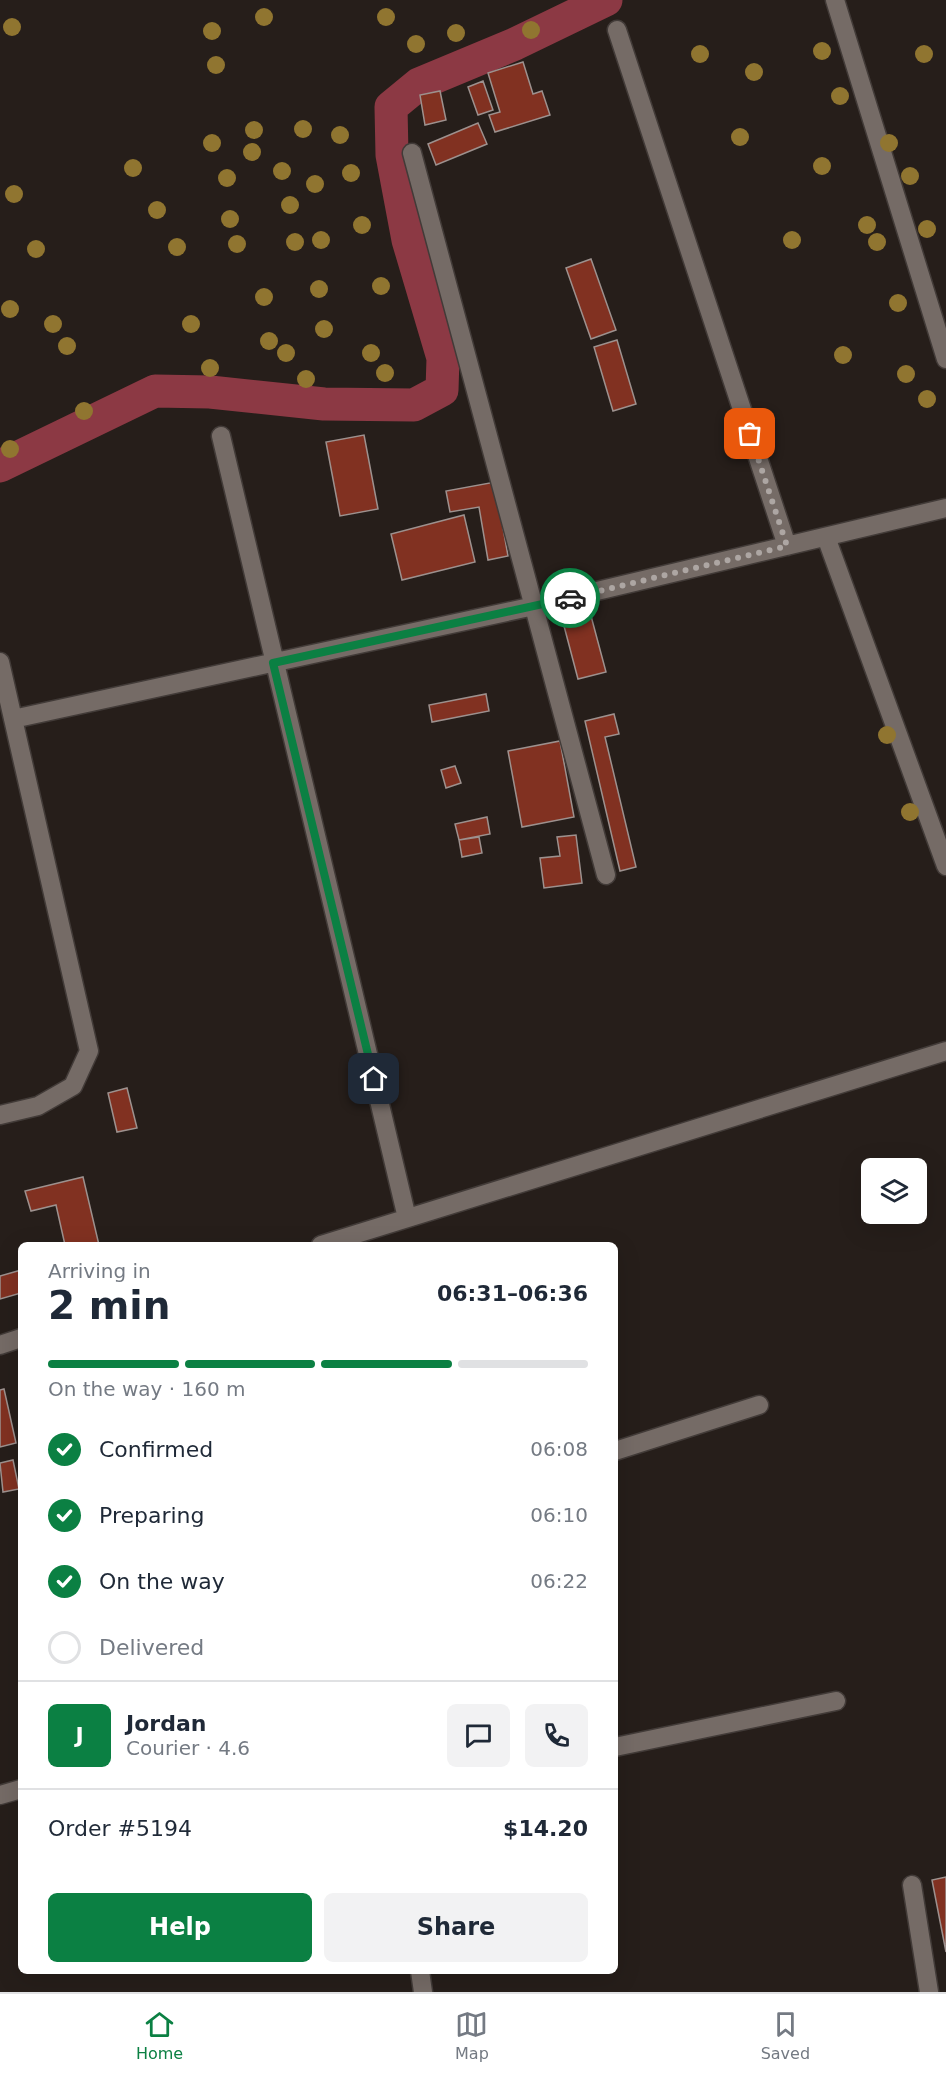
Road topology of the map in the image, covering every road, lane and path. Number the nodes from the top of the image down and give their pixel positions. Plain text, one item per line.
1 (836, 0) edge
2 (617, 30) dead end
3 (412, 153) dead end
4 (946, 359) edge
5 (221, 436) dead end
6 (946, 508) edge
7 (826, 537) junction
8 (787, 546) junction
9 (534, 606) junction
10 (0, 662) edge
11 (273, 663) junction
12 (13, 719) junction
13 (946, 866) edge
14 (606, 874) dead end
15 (946, 1051) edge
16 (0, 1115) edge
17 (407, 1218) junction
18 (331, 1242) edge
19 (18, 1339) edge
20 (0, 1345) edge
21 (759, 1405) dead end
22 (618, 1450) edge
23 (836, 1701) dead end
24 (618, 1746) edge
25 (18, 1790) edge
26 (0, 1795) edge
27 (912, 1885) dead end
28 (420, 1974) edge
29 (423, 1992) edge
30 (929, 1992) edge

1 - 4 street
2 - 8 street
3 - 9 street
5 - 11 street
6 - 7 street
7 - 8 street
7 - 13 street
8 - 9 street
9 - 11 street
9 - 14 street
10 - 12 street
11 - 12 street
11 - 17 street
12 - 16 street
15 - 17 street
17 - 18 street
19 - 20 street
21 - 22 street
23 - 24 street
25 - 26 street
27 - 30 street
28 - 29 street

